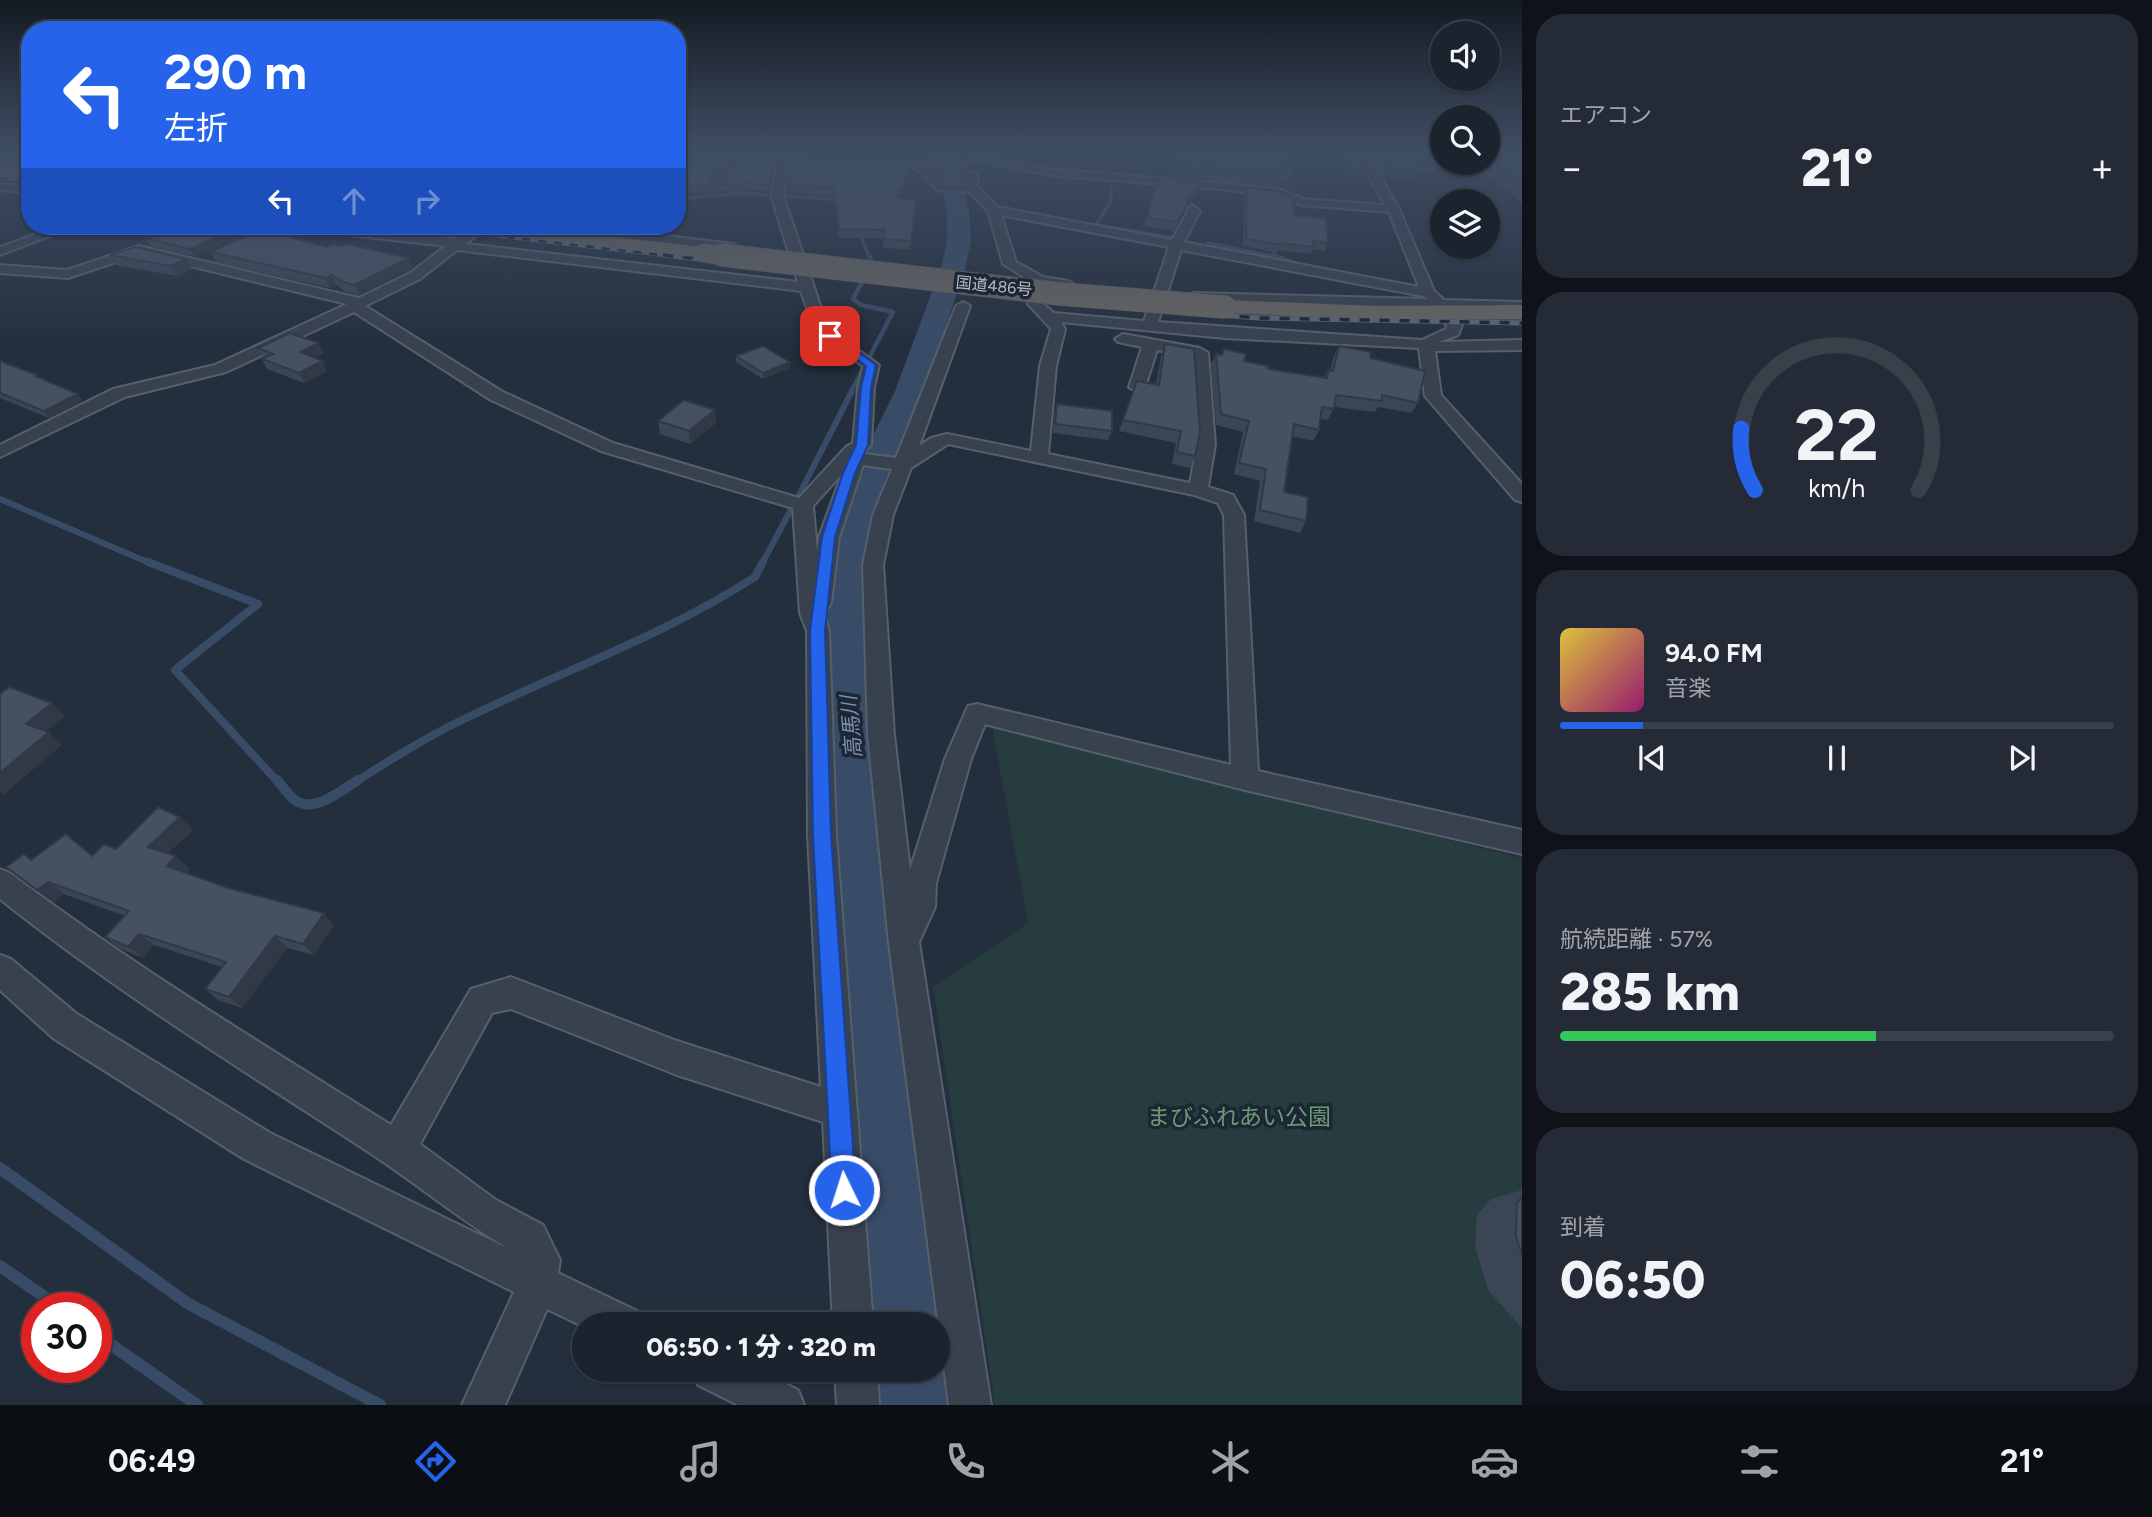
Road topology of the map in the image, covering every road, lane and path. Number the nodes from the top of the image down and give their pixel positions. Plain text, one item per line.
1 (784, 215) edge
2 (995, 215) edge
3 (1019, 215) edge
4 (1192, 215) edge
5 (1396, 215) edge
6 (45, 235) edge
7 (257, 235) edge
8 (380, 235) edge
9 (466, 235) edge
10 (554, 235) edge
11 (622, 235) edge
12 (1177, 243) junction
13 (453, 244) junction
14 (0, 251) edge
15 (798, 255) junction
16 (194, 264) junction
17 (0, 269) edge
18 (1039, 281) junction
19 (806, 287) junction
20 (1161, 293) junction
21 (1428, 293) junction
22 (358, 305) junction
23 (963, 306) dead end
24 (1522, 306) edge
25 (1442, 308) junction
26 (1522, 312) edge
27 (1054, 323) junction
28 (1148, 338) junction
29 (1426, 345) junction
30 (1522, 345) edge
31 (1137, 387) edge
32 (0, 452) edge
33 (861, 454) junction
34 (1039, 458) junction
35 (898, 465) junction
36 (1198, 490) junction
37 (1522, 496) edge
38 (803, 505) junction
39 (817, 631) junction
40 (1245, 779) junction
41 (1522, 842) edge
42 (0, 882) edge
43 (904, 943) junction
44 (0, 970) edge
45 (839, 1110) junction
46 (397, 1149) junction
47 (537, 1282) junction
48 (597, 1312) edge
49 (852, 1312) edge
50 (737, 1382) edge
51 (857, 1382) edge
52 (483, 1405) edge
53 (783, 1405) edge
54 (858, 1405) edge
55 (970, 1405) edge

1 - 15 street
2 - 18 street
3 - 12 street
4 - 12 street
5 - 21 street
6 - 14 street
7 - 16 street
8 - 13 street
9 - 13 street
10 - 25 highway, 国道486号, bridge
11 - 15 street
12 - 20 street
12 - 21 street
13 - 19 street
13 - 22 street
15 - 19 street
16 - 17 street
16 - 22 street
18 - 20 street
18 - 27 street
19 - 33 street
20 - 25 street
20 - 28 street
21 - 25 street
22 - 32 street
22 - 38 street
23 - 35 street
24 - 25 street
25 - 26 highway, 国道486号
25 - 29 street
27 - 28 street
27 - 34 street
28 - 29 street
28 - 31 street
28 - 36 street
29 - 30 street
29 - 37 street
33 - 35 street
33 - 38 street
33 - 39 street
34 - 35 street
34 - 36 street
35 - 43 street
36 - 40 street
38 - 39 street
39 - 45 street
40 - 41 street
40 - 43 street
42 - 46 street
43 - 55 street
44 - 47 street
45 - 46 street
45 - 49 street
46 - 47 street
47 - 48 street
47 - 52 street
50 - 53 street
51 - 54 street

